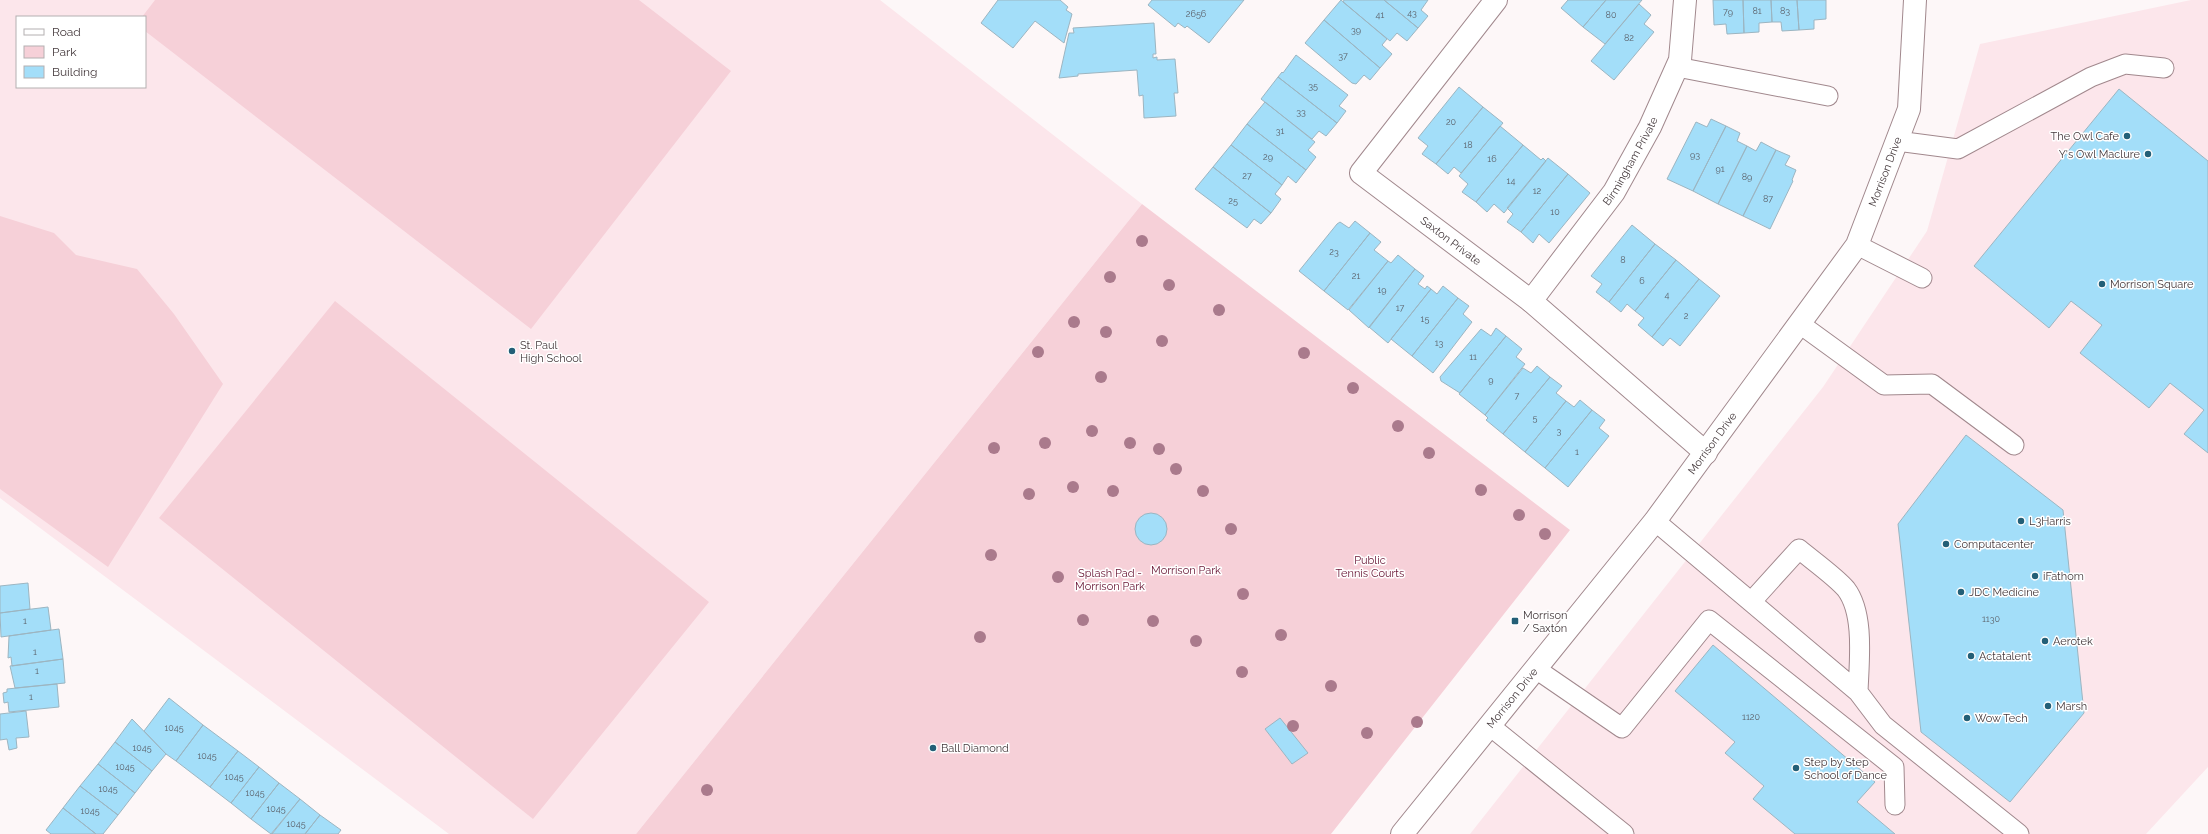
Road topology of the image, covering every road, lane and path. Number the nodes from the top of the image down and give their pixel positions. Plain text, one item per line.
1 (1496, 0) edge
2 (1685, 0) edge
3 (1914, 0) edge
4 (1677, 67) junction
5 (2164, 68) dead end
6 (1828, 96) dead end
7 (1897, 141) junction
8 (1857, 245) junction
9 (1922, 278) dead end
10 (1531, 301) junction
11 (1800, 324) junction
12 (2014, 445) dead end
13 (1706, 453) junction
14 (1655, 521) junction
15 (1751, 602) junction
16 (1536, 668) junction
17 (1858, 692) junction
18 (1490, 726) junction
19 (1895, 805) dead end
20 (1402, 834) edge
21 (1624, 834) edge
22 (2019, 834) edge

1 - 10 street, Saxton Private
2 - 4 street, Birmingham Private
3 - 7 street, Morrison Drive
4 - 6 lane
4 - 10 street, Birmingham Private
5 - 7 lane
7 - 8 street, Morrison Drive
8 - 9 lane
8 - 11 street, Morrison Drive
10 - 13 street, Saxton Private
11 - 12 lane
11 - 13 street, Morrison Drive
13 - 14 street, Morrison Drive
14 - 15 lane
14 - 16 street, Morrison Drive
15 - 17 lane
15 - 17 lane
16 - 18 street, Morrison Drive
16 - 19 lane
17 - 22 lane
18 - 20 street, Morrison Drive
18 - 21 lane

